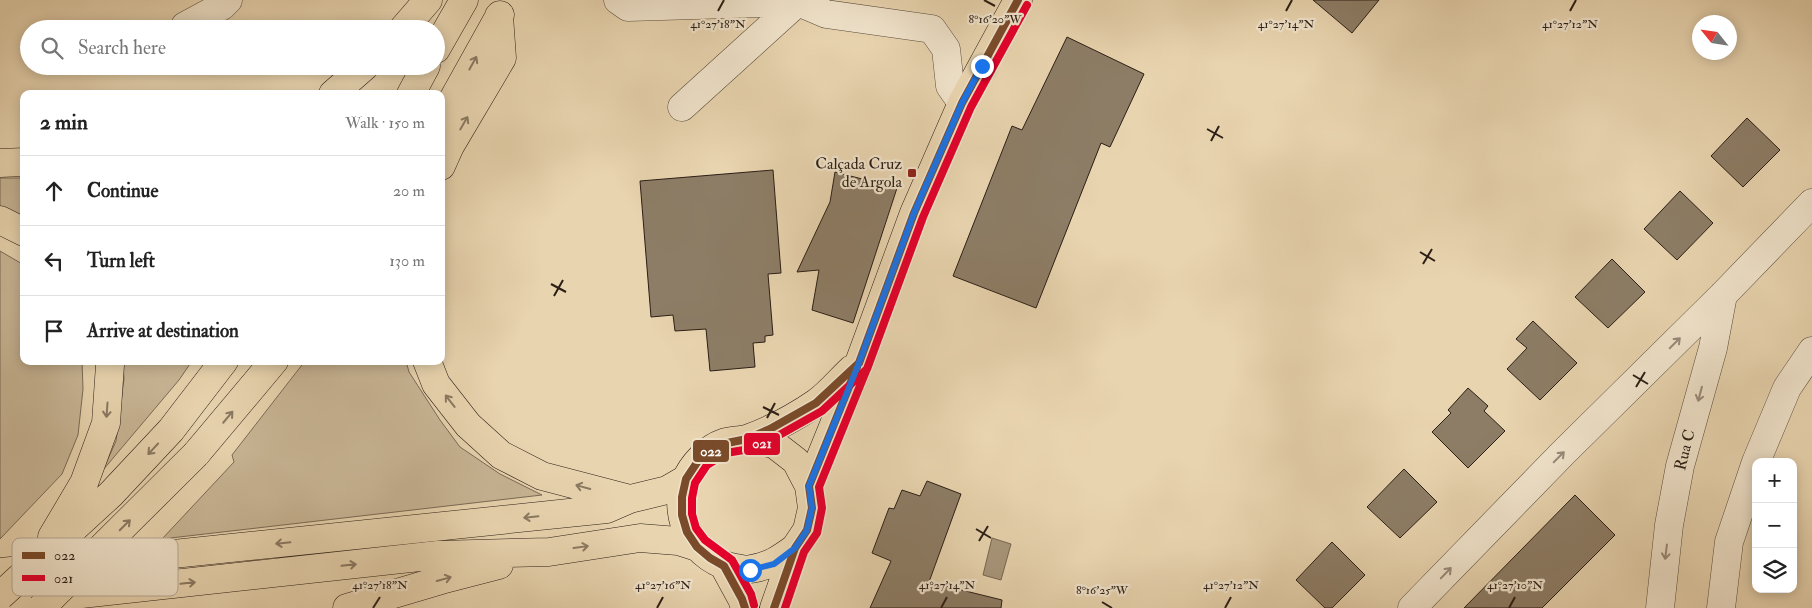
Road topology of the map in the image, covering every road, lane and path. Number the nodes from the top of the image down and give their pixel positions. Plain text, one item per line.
1 (228, 0) edge
2 (428, 0) edge
3 (464, 0) edge
4 (618, 0) edge
5 (1018, 0) edge
6 (799, 1) edge
7 (504, 8) edge
8 (196, 20) edge
9 (411, 20) edge
10 (445, 33) edge
11 (355, 75) edge
12 (421, 75) edge
13 (338, 90) edge
14 (413, 90) edge
15 (962, 103) junction
16 (682, 107) dead end
17 (445, 114) edge
18 (445, 157) edge
19 (20, 162) edge
20 (0, 163) edge
21 (1812, 203) edge
22 (0, 220) edge
23 (20, 230) edge
24 (1723, 295) junction
25 (1812, 351) edge
26 (859, 363) junction
27 (110, 365) edge
28 (221, 365) edge
29 (271, 365) edge
30 (429, 365) edge
31 (747, 439) junction
32 (1758, 458) edge
33 (1752, 474) edge
34 (686, 479) junction
35 (809, 486) junction
36 (630, 499) junction
37 (52, 538) edge
38 (63, 538) edge
39 (111, 538) edge
40 (697, 547) junction
41 (795, 548) junction
42 (549, 552) junction
43 (178, 554) edge
44 (724, 566) junction
45 (178, 583) edge
46 (12, 585) edge
47 (0, 596) edge
48 (53, 596) edge
49 (64, 596) edge
50 (0, 603) edge
51 (41, 608) edge
52 (347, 608) edge
53 (745, 608) edge
54 (774, 608) edge
55 (1412, 608) edge
56 (1660, 608) edge
57 (1721, 608) edge

1 - 8 street
2 - 9 main road
3 - 10 main road
4 - 6 street
5 - 15 main road
6 - 15 street
6 - 16 street
17 -> 7 main road
18 -> 7 main road
11 - 13 main road
12 - 14 main road
15 - 26 main road
19 - 20 main road
21 - 24 street
22 - 23 main road
55 -> 24 street
24 -> 56 street, Rua C
25 - 32 street
26 - 31 main road
26 - 35 main road
27 -> 37 main road
28 -> 38 main road
39 -> 29 main road, bridge
36 -> 30 main road
31 - 34 main road
31 - 35 main road
33 - 57 street
34 - 36 main road
34 - 40 main road
35 - 41 main road
36 -> 43 main road
42 -> 40 main road
40 - 44 main road
41 - 44 main road
41 - 54 main road
45 -> 42 main road
52 -> 42 main road
44 - 53 main road
46 - 47 main road, bridge
51 -> 48 main road, bridge
50 -> 49 main road

